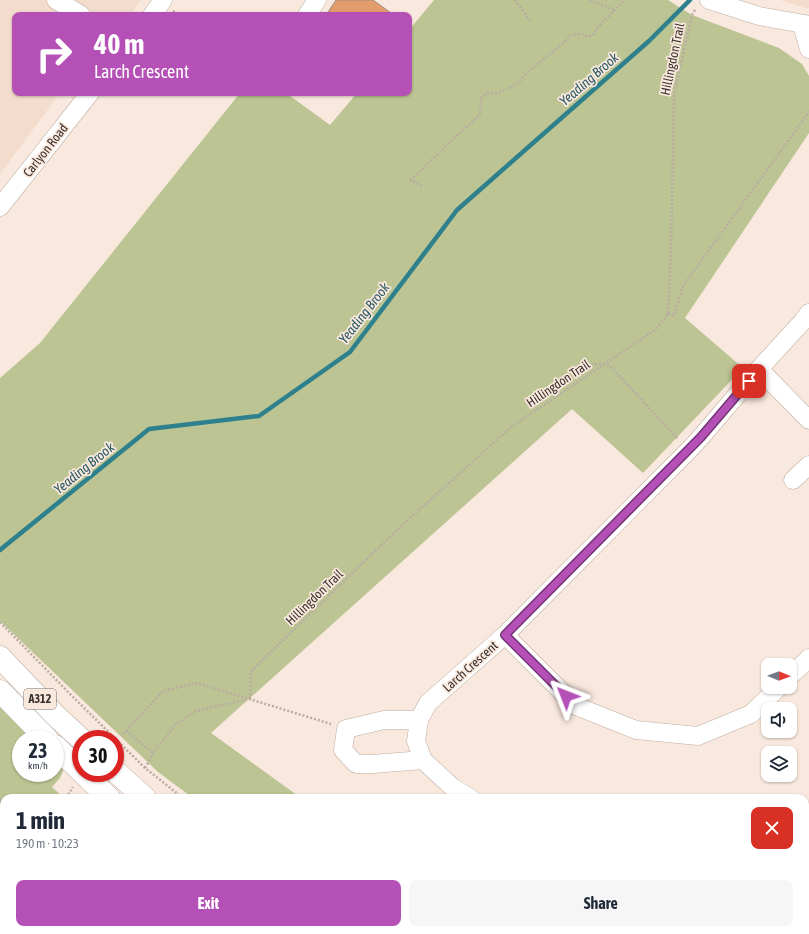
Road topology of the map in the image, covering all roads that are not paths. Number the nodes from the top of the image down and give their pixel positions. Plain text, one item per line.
1 (56, 0) edge
2 (163, 0) edge
3 (317, 0) edge
4 (703, 2) edge
5 (76, 12) edge
6 (154, 12) edge
7 (309, 12) edge
8 (805, 25) edge
9 (809, 49) edge
10 (88, 96) edge
11 (0, 207) edge
12 (807, 320) edge
13 (759, 369) junction
14 (809, 420) edge
15 (809, 465) edge
16 (793, 480) dead end
17 (505, 635) junction
18 (0, 657) edge
19 (809, 658) edge
20 (797, 669) edge
21 (0, 691) edge
22 (772, 694) edge
23 (419, 720) junction
24 (39, 730) edge
25 (72, 731) edge
26 (64, 757) edge
27 (423, 760) junction
28 (72, 766) edge
29 (124, 779) edge
30 (88, 782) edge
31 (104, 794) edge
32 (141, 794) edge
33 (463, 794) edge

1 - 5 street
2 - 6 street
3 - 7 street
4 - 8 street
8 - 9 street
10 - 11 street, Carlyon Road
12 - 13 street, Larch Crescent
13 - 14 street
13 - 17 street, Larch Crescent
15 - 16 street
17 - 22 street
17 - 23 street, Larch Crescent
18 - 25 highway, A312
19 - 20 street
21 - 24 highway, A312
23 - 27 street, Larch Crescent
23 - 27 street
26 - 28 highway
27 - 33 street, Larch Crescent
29 - 32 highway
30 - 31 highway

